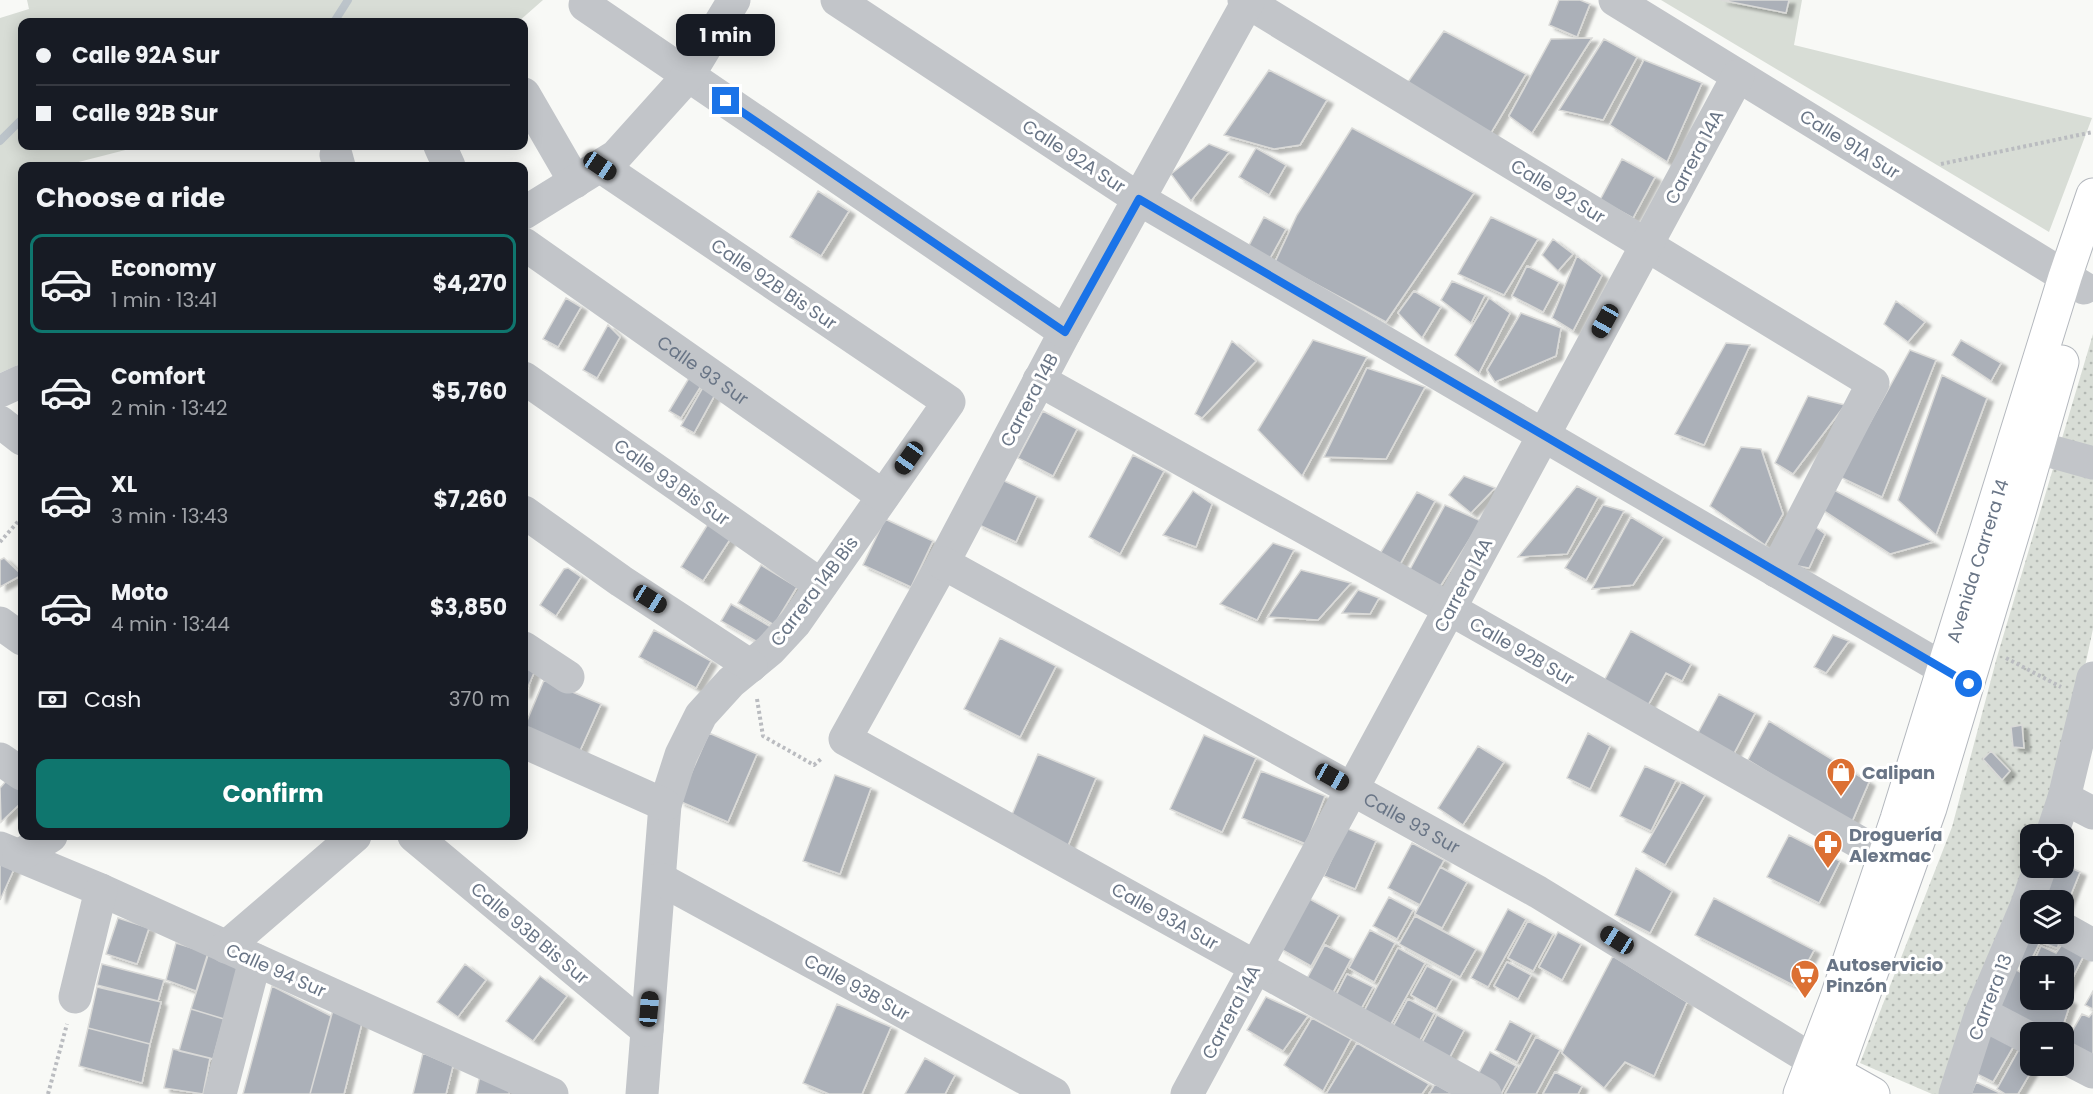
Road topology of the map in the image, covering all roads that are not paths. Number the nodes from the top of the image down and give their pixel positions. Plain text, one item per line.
1 (734, 0) edge
2 (837, 0) edge
3 (1615, 0) edge
4 (1247, 1) edge
5 (585, 5) dead end
6 (688, 76) junction
7 (1738, 76) junction
8 (528, 99) edge
9 (587, 174) junction
10 (2093, 195) edge
11 (1139, 199) junction
12 (528, 211) edge
13 (1647, 245) junction
14 (528, 247) edge
15 (2081, 275) edge
16 (1065, 332) junction
17 (1039, 380) junction
18 (528, 381) edge
19 (18, 383) edge
20 (0, 391) edge
21 (949, 402) joint
22 (0, 422) edge
23 (1544, 435) junction
24 (18, 436) edge
25 (2026, 445) junction
26 (2093, 464) edge
27 (883, 496) junction
28 (528, 515) edge
29 (943, 562) junction
30 (1776, 571) junction
31 (821, 585) junction
32 (1450, 609) junction
33 (0, 623) edge
34 (18, 636) edge
35 (528, 651) edge
36 (751, 666) junction
37 (568, 677) dead end
38 (1956, 677) junction
39 (2091, 694) edge
40 (845, 739) joint
41 (528, 744) edge
42 (0, 759) edge
43 (18, 771) edge
44 (1353, 789) junction
45 (2064, 798) junction
46 (665, 806) junction
47 (2093, 813) edge
48 (2055, 824) edge
49 (41, 840) edge
50 (350, 840) edge
51 (419, 840) edge
52 (10, 852) edge
53 (1897, 864) junction
54 (660, 879) junction
55 (101, 890) junction
56 (2020, 927) edge
57 (2074, 935) edge
58 (2093, 945) edge
59 (226, 947) junction
60 (255, 960) junction
61 (1256, 967) junction
62 (75, 997) road end
63 (1981, 1013) junction
64 (647, 1030) junction
65 (2020, 1033) edge
66 (2074, 1062) edge
67 (2093, 1072) edge
68 (1826, 1076) edge
69 (220, 1094) edge
70 (552, 1094) edge
71 (642, 1094) edge
72 (1054, 1094) edge
73 (1187, 1094) edge
74 (1485, 1094) edge
75 (1800, 1094) edge
76 (1873, 1094) edge
77 (1955, 1094) edge

1 - 6 street
2 - 11 street, Calle 92A Sur
3 - 7 street, Calle 91A Sur
4 - 11 street, Carrera 14B
4 - 13 street, Calle 92 Sur
5 - 6 street
6 - 9 street
6 - 16 street
7 - 13 street, Carrera 14A
7 - 15 street, Calle 91A Sur
8 - 9 street, Calle 92B Bis Sur
9 - 12 street
9 - 21 street, Calle 92B Bis Sur
10 - 15 main road, Avenida Carrera 14
11 - 16 street, Carrera 14B
11 - 23 street, Calle 92A Sur
13 - 23 street, Carrera 14A
13 - 30 street, Calle 92 Sur
14 - 27 street, Calle 93 Sur
15 - 25 main road, Avenida Carrera 14
16 - 17 street, Carrera 14B
17 - 29 street, Carrera 14B
17 - 32 street, Calle 92B Sur
18 - 31 street, Calle 93 Bis Sur
19 - 20 street
21 - 27 street, Carrera 14B Bis
22 - 24 street
23 - 30 street, Calle 92A Sur
23 - 32 street, Carrera 14A
25 - 26 street
25 - 38 main road, Avenida Carrera 14
25 - 38 main road, Avenida Carrera 14
27 - 31 street, Carrera 14B Bis
28 - 36 street
29 - 40 street, Carrera 14B
29 - 44 street, Calle 93 Sur
30 - 38 street, Calle 92A Sur
31 - 36 street, Carrera 14B Bis
32 - 44 street, Carrera 14A
32 - 53 street, Calle 92B Sur
33 - 34 street
35 - 37 street
36 - 46 street, Carrera 14B Bis
38 - 53 main road, Avenida Carrera 14
39 - 45 street
40 - 61 street, Calle 93A Sur
41 - 46 street
42 - 43 street
44 - 61 street, Carrera 14A
44 - 68 street, Calle 93 Sur
45 - 47 street
45 - 48 street
46 - 54 street, Carrera 14B Bis
49 - 52 street
50 - 59 street
51 - 64 street, Calle 93B Bis Sur
52 - 55 street, Calle 94 Sur
53 - 68 main road, Avenida Carrera 14
54 - 64 street, Carrera 14B Bis
54 - 72 street, Calle 93B Sur
55 - 59 street, Calle 94 Sur
55 - 62 street
56 - 63 street, Carrera 13
57 - 58 street
59 - 60 street, Calle 94 Sur
60 - 69 street
60 - 70 street, Calle 94 Sur
61 - 73 street, Carrera 14A
61 - 74 street, Calle 93A Sur
63 - 65 street
63 - 77 street, Carrera 13
64 - 71 street, Carrera 14B Bis
66 - 67 street
68 - 75 main road, Avenida Carrera 14
68 - 76 main road, Calle 93 Sur

